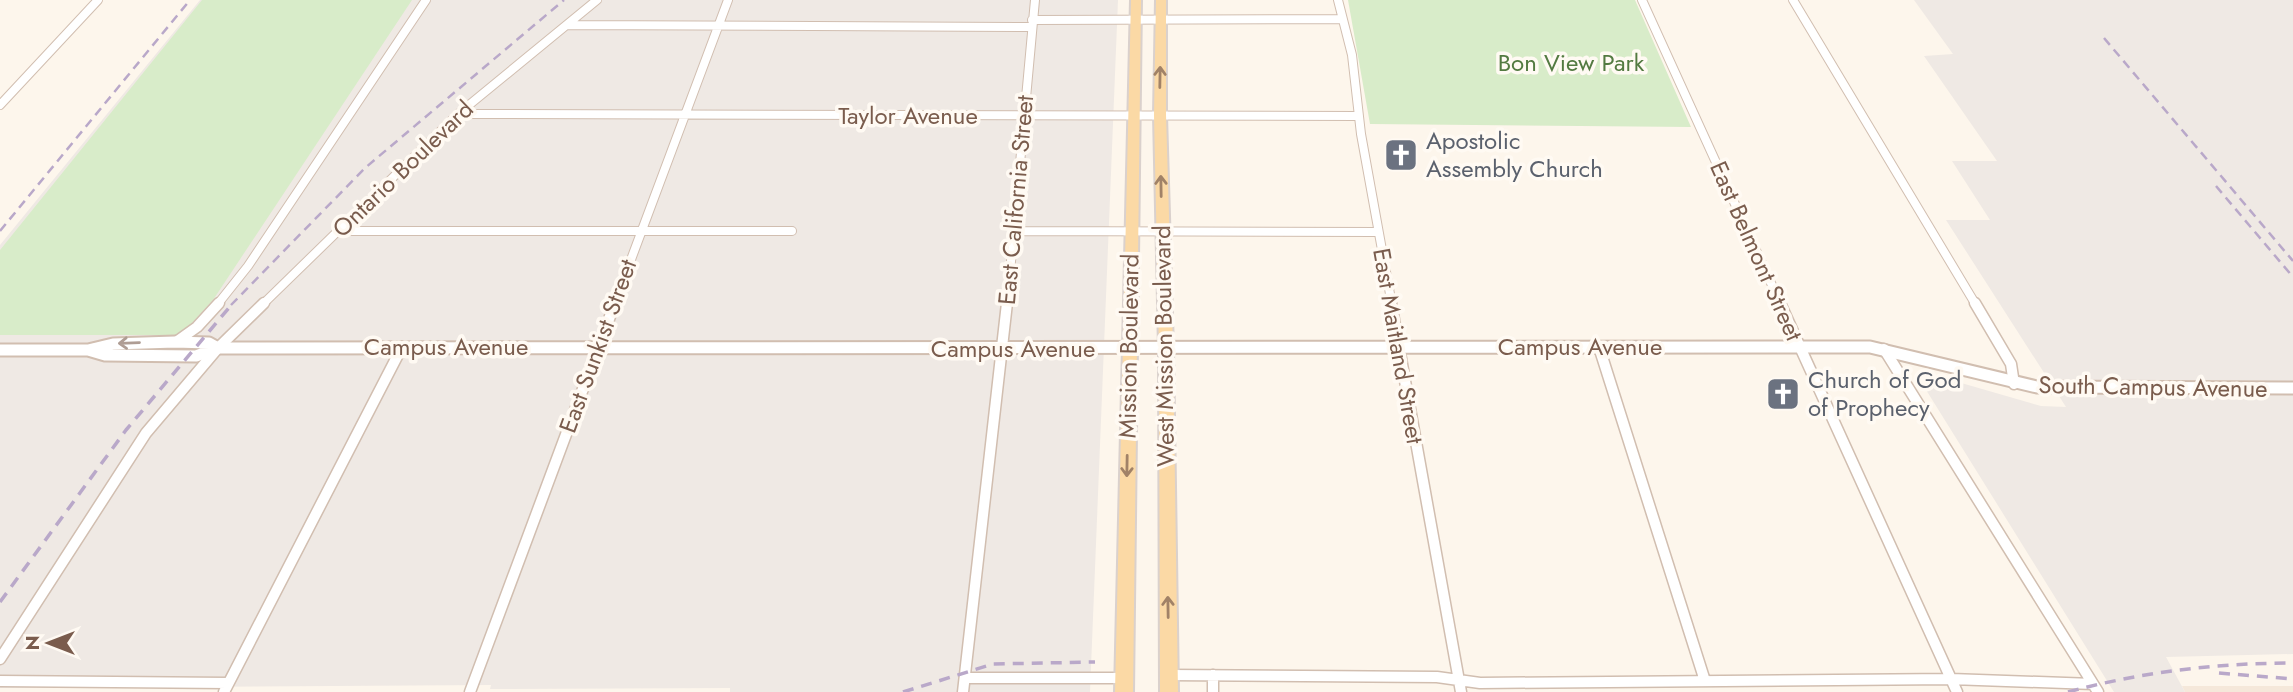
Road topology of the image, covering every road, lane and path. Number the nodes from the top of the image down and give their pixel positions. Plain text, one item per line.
1 (98, 0) edge
2 (426, 0) edge
3 (597, 0) edge
4 (729, 0) edge
5 (1035, 0) edge
6 (1136, 0) edge
7 (1161, 0) edge
8 (1338, 0) edge
9 (1643, 0) edge
10 (1793, 0) edge
11 (1136, 19) junction
12 (1161, 19) junction
13 (1341, 19) junction
14 (1032, 23) junction
15 (567, 25) junction
16 (719, 26) junction
17 (0, 105) edge
18 (458, 114) junction
19 (683, 115) junction
20 (1160, 115) junction
21 (1132, 116) junction
22 (1357, 116) junction
23 (1023, 117) junction
24 (339, 231) junction
25 (792, 231) dead end
26 (1014, 231) junction
27 (640, 232) junction
28 (1378, 232) junction
29 (1130, 233) junction
30 (1161, 233) junction
31 (175, 342) junction
32 (402, 347) junction
33 (598, 347) junction
34 (1398, 347) junction
35 (1599, 347) junction
36 (1800, 347) junction
37 (218, 348) junction
38 (1883, 348) junction
39 (1003, 349) junction
40 (1129, 349) junction
41 (1166, 349) junction
42 (0, 350) edge
43 (88, 350) junction
44 (2014, 384) junction
45 (2293, 388) edge
46 (0, 659) edge
47 (1213, 675) junction
48 (965, 678) junction
49 (1951, 679) junction
50 (1459, 680) junction
51 (0, 681) edge
52 (1706, 681) junction
53 (1169, 684) edge
54 (1124, 685) edge
55 (226, 687) edge
56 (2095, 688) edge
57 (470, 692) edge
58 (963, 692) edge
59 (1213, 692) edge
60 (1461, 692) edge
61 (1957, 692) edge

1 - 17 street
2 - 31 street
3 - 15 street, Ontario Boulevard
4 - 16 street, East Sunkist Street
5 - 14 street, East California Street
6 - 11 main road, Mission Boulevard
7 - 12 main road, West Mission Boulevard
8 - 13 street, East Maitland Street
9 - 36 street, East Belmont Street
10 - 44 street
11 - 12 street
11 - 14 street
11 - 21 main road, Mission Boulevard
12 - 13 street
20 -> 12 main road, West Mission Boulevard
13 - 22 street, East Maitland Street
14 - 16 street
14 - 23 street, East California Street
15 - 16 street
15 - 18 street, Ontario Boulevard
16 - 19 street, East Sunkist Street
18 - 19 street, Taylor Avenue
18 - 24 street, Ontario Boulevard
19 - 23 street, Taylor Avenue
19 - 27 street, East Sunkist Street
20 - 21 street, Taylor Avenue
20 - 22 street, Taylor Avenue
30 -> 20 main road, West Mission Boulevard
21 - 23 street, Taylor Avenue
21 - 29 main road, Mission Boulevard
22 - 28 street, East Maitland Street
23 - 26 street, East California Street
24 - 27 street
24 - 37 street, Ontario Boulevard
25 - 27 street
26 - 29 street
26 - 39 street, East California Street
27 - 33 street, East Sunkist Street
28 - 30 street
28 - 34 street, East Maitland Street
29 - 30 street
29 - 40 main road, Mission Boulevard
30 - 41 main road, West Mission Boulevard
31 - 37 street, Campus Avenue
31 -> 43 street, Campus Avenue
32 - 33 street, Campus Avenue
32 - 37 street, Campus Avenue
32 - 55 street
33 - 39 street, Campus Avenue
33 - 57 street, East Sunkist Street
34 - 35 street, Campus Avenue
34 - 41 street, Campus Avenue
34 - 50 street, East Maitland Street
35 - 36 street, Campus Avenue
35 - 52 street
36 - 38 street, Campus Avenue
36 - 49 street, East Belmont Street
37 - 43 street, Campus Avenue
37 - 46 street, Ontario Boulevard
38 - 44 street, Campus Avenue
38 - 56 street
39 - 40 street, Campus Avenue
39 - 48 street, East California Street
40 - 41 street, Campus Avenue
40 -> 54 main road, Mission Boulevard
53 -> 41 main road, West Mission Boulevard
42 - 43 street, Campus Avenue
44 - 45 street, South Campus Avenue
47 - 50 street
47 - 53 street
47 - 59 street
48 - 54 street
48 - 58 street, East California Street
49 - 52 street
49 - 56 street
49 - 61 street, East Belmont Street
50 - 52 street
50 - 60 street, East Maitland Street
51 - 55 street

